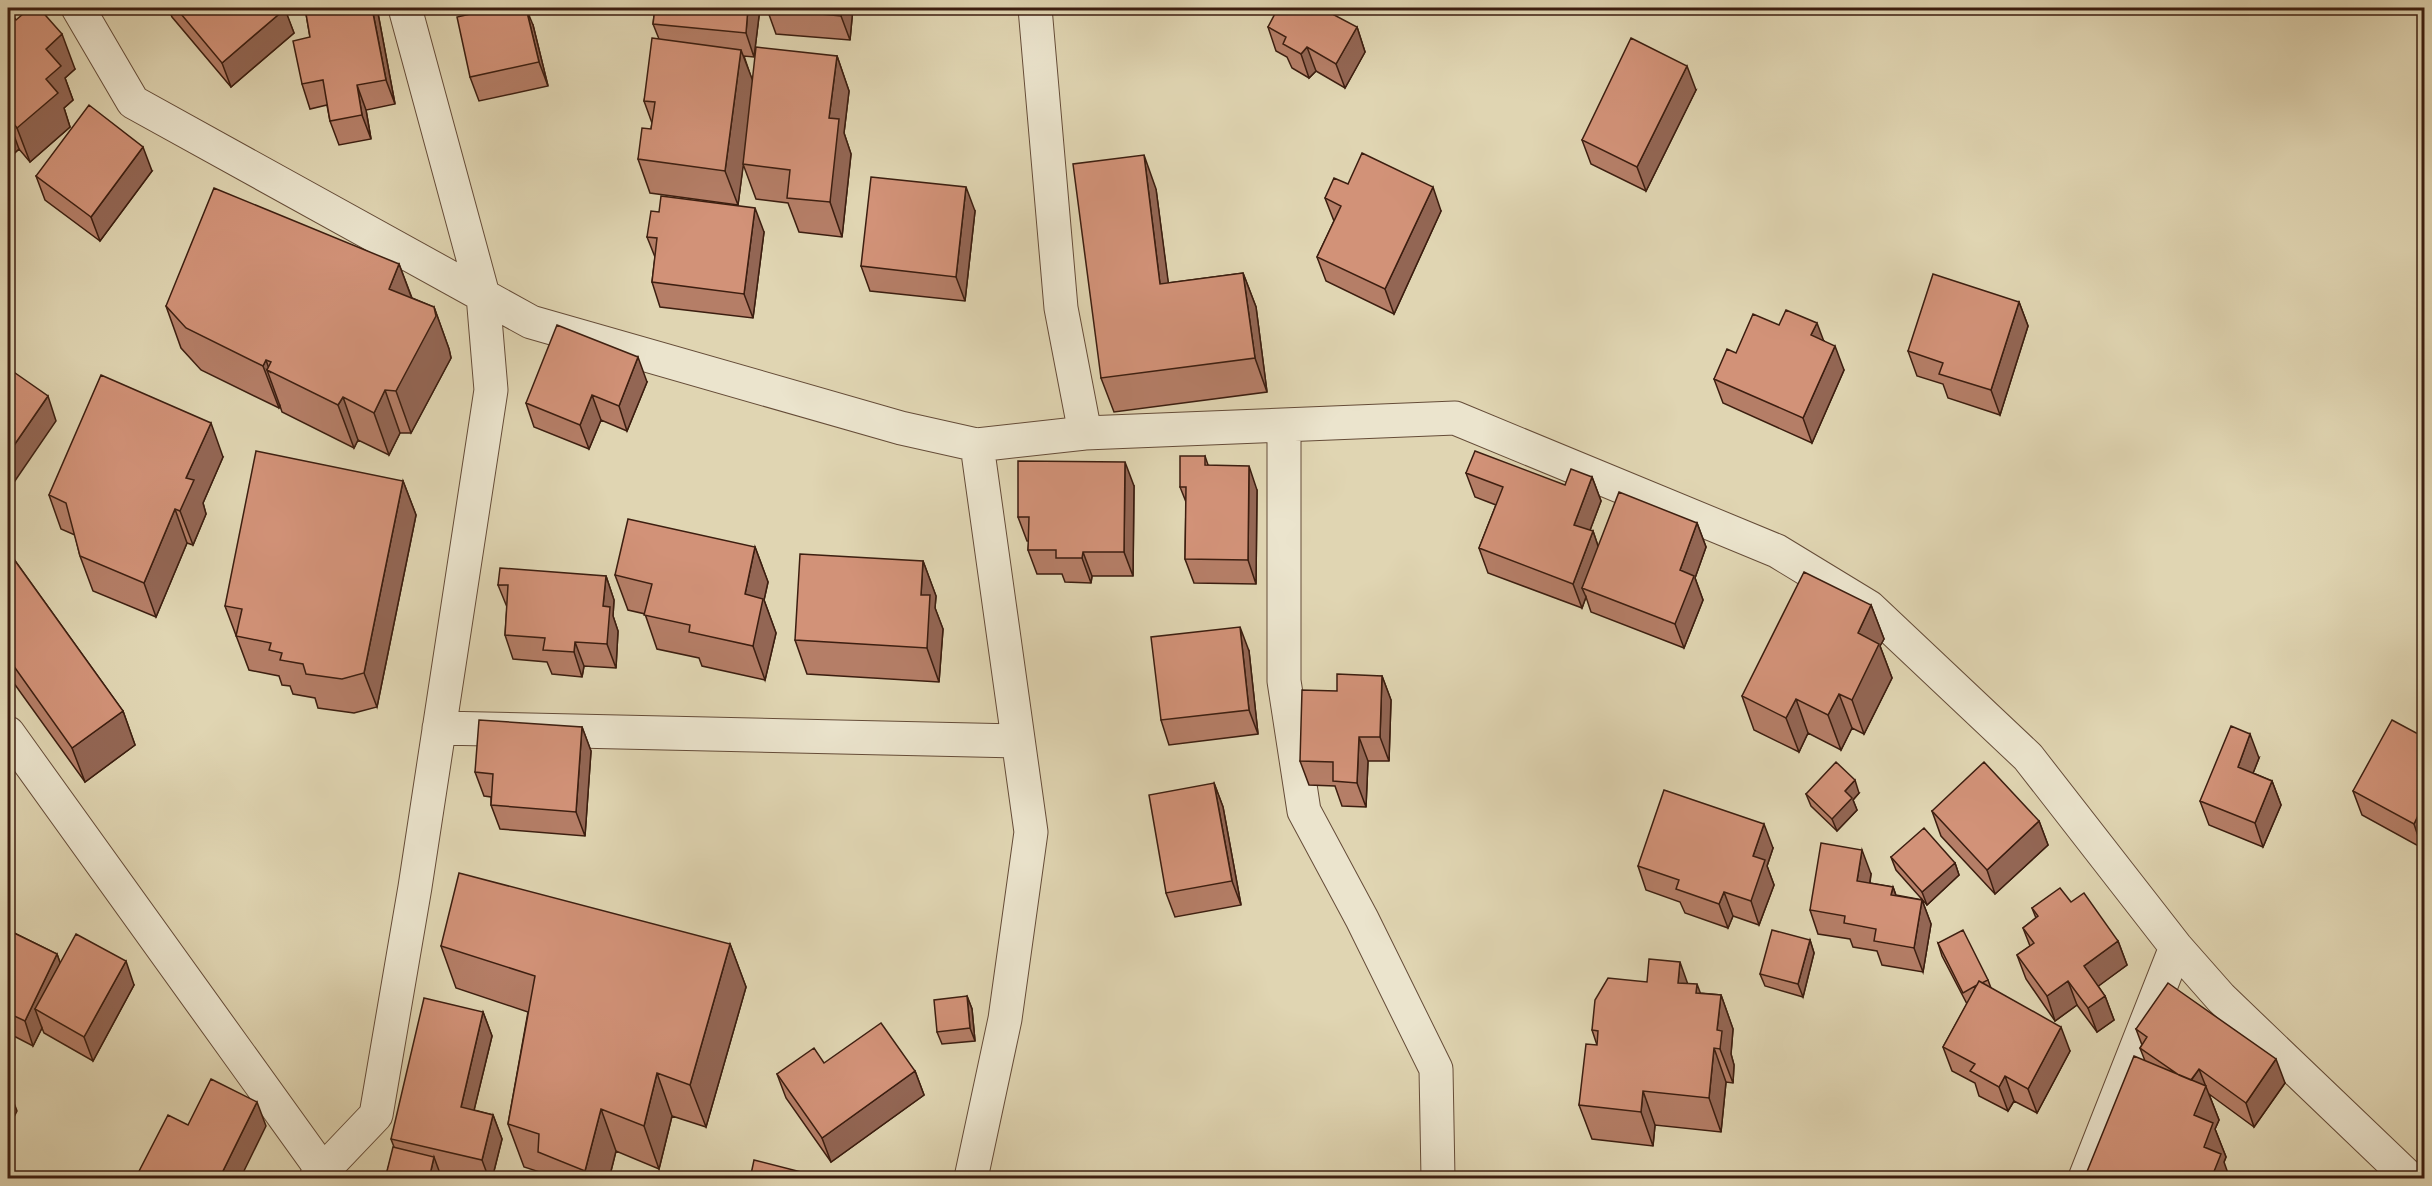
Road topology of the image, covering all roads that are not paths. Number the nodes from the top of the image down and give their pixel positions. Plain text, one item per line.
1 (78, 8) edge
2 (405, 8) edge
3 (1035, 8) edge
4 (483, 295) junction
5 (1284, 426) junction
6 (1085, 433) junction
7 (977, 445) junction
8 (439, 728) junction
9 (8, 733) edge
10 (1018, 741) junction
11 (2176, 947) junction
12 (322, 1176) edge
13 (971, 1179) edge
14 (1438, 1179) edge
15 (2085, 1179) edge
16 (2409, 1179) edge

1 - 4 street
2 - 4 street
3 - 6 street
4 - 7 street
4 - 8 street
5 - 6 street
5 - 11 street
5 - 14 street
6 - 7 street
7 - 10 street
8 - 10 street
8 - 12 street
9 - 12 street
10 - 13 street
11 - 15 street
11 - 16 street

